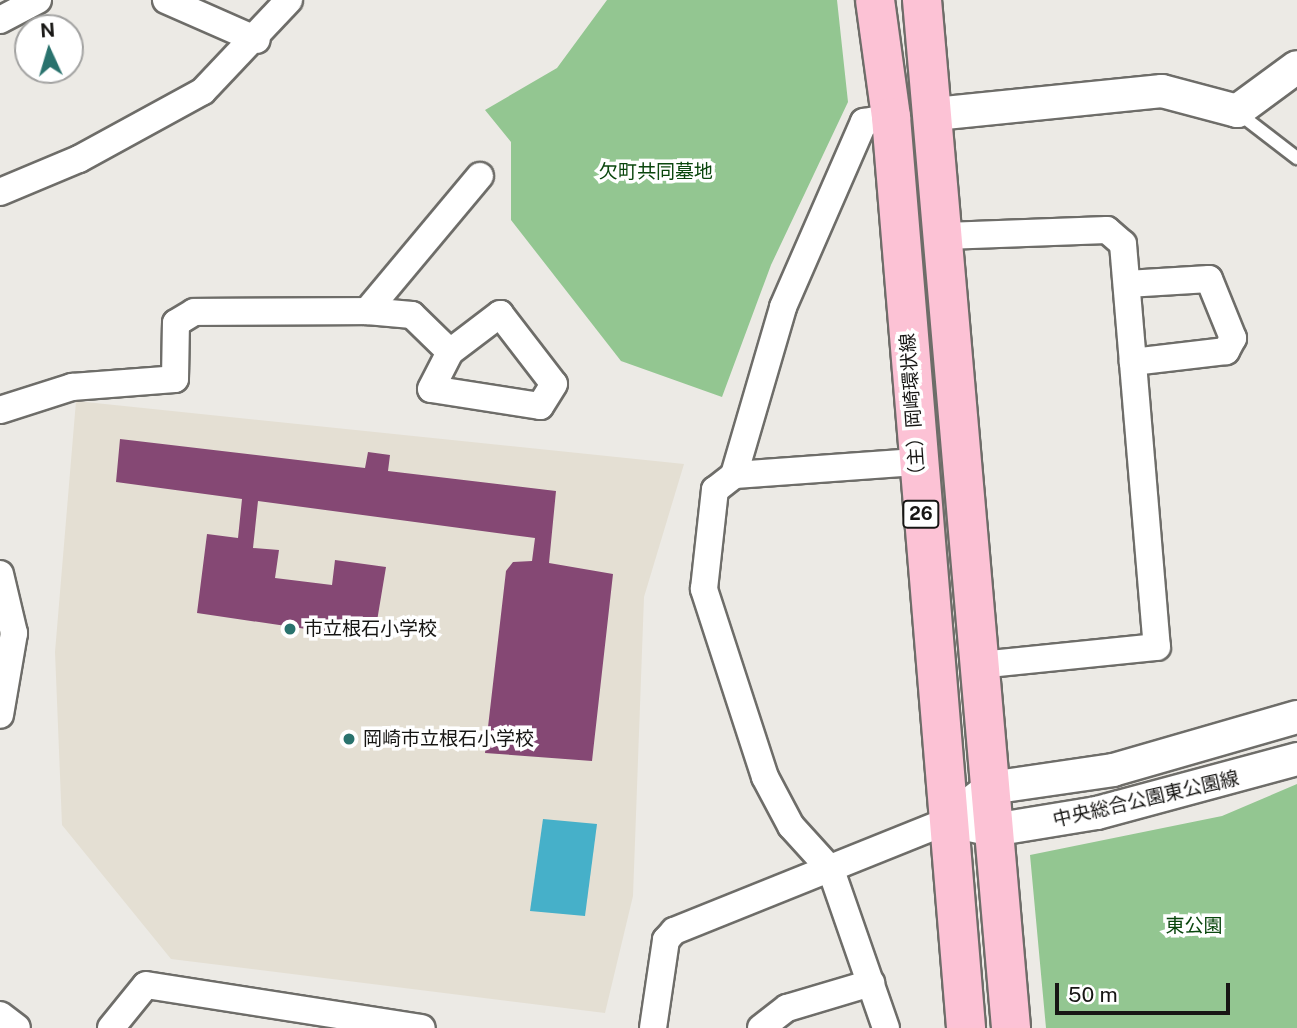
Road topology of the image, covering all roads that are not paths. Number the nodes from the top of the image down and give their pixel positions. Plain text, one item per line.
1 (38, 0) edge
2 (166, 0) edge
3 (289, 0) edge
4 (875, 0) edge
5 (922, 0) edge
6 (0, 20) edge
7 (257, 40) junction
8 (1297, 67) edge
9 (1237, 111) junction
10 (935, 114) junction
11 (891, 117) junction
12 (1297, 158) edge
13 (480, 176) dead end
14 (0, 192) edge
15 (945, 236) junction
16 (1127, 284) junction
17 (367, 311) junction
18 (450, 352) junction
19 (1133, 362) junction
20 (0, 410) edge
21 (917, 462) junction
22 (734, 475) junction
23 (0, 574) edge
24 (979, 665) junction
25 (0, 715) edge
26 (1297, 717) edge
27 (1297, 759) edge
28 (990, 788) junction
29 (948, 821) junction
30 (993, 830) junction
31 (831, 870) junction
32 (871, 983) junction
33 (0, 1015) edge
34 (17, 1028) edge
35 (111, 1028) edge
36 (422, 1028) edge
37 (653, 1028) edge
38 (761, 1028) edge
39 (887, 1028) edge
40 (966, 1028) edge
41 (1010, 1028) edge

1 - 6 street
2 - 7 street
3 - 7 street
4 - 11 main road, （主）岡崎環状線 / 26
5 - 10 main road, 26
7 - 14 street
8 - 9 street
9 - 10 street
9 - 12 lane
10 - 15 main road, 26
11 - 21 main road, （主）岡崎環状線 / 26
11 - 22 street
13 - 17 street
15 - 16 street
15 - 24 main road, 26
16 - 19 street
16 - 19 street
17 - 18 street
17 - 20 street
18 - 18 street
19 - 24 street
21 - 22 street
21 - 29 main road, （主）岡崎環状線 / 26
22 - 31 street
23 - 25 street
24 - 28 main road, 26
26 - 28 street
27 - 30 street, 中央総合公園東公園線
28 - 29 street
28 - 30 main road, 26
29 - 30 street
29 - 31 street
29 - 40 main road, （主）岡崎環状線 / 26
30 - 41 main road, 26
31 - 32 street
31 - 37 street
32 - 38 street
32 - 39 street
33 - 34 street
35 - 36 street

